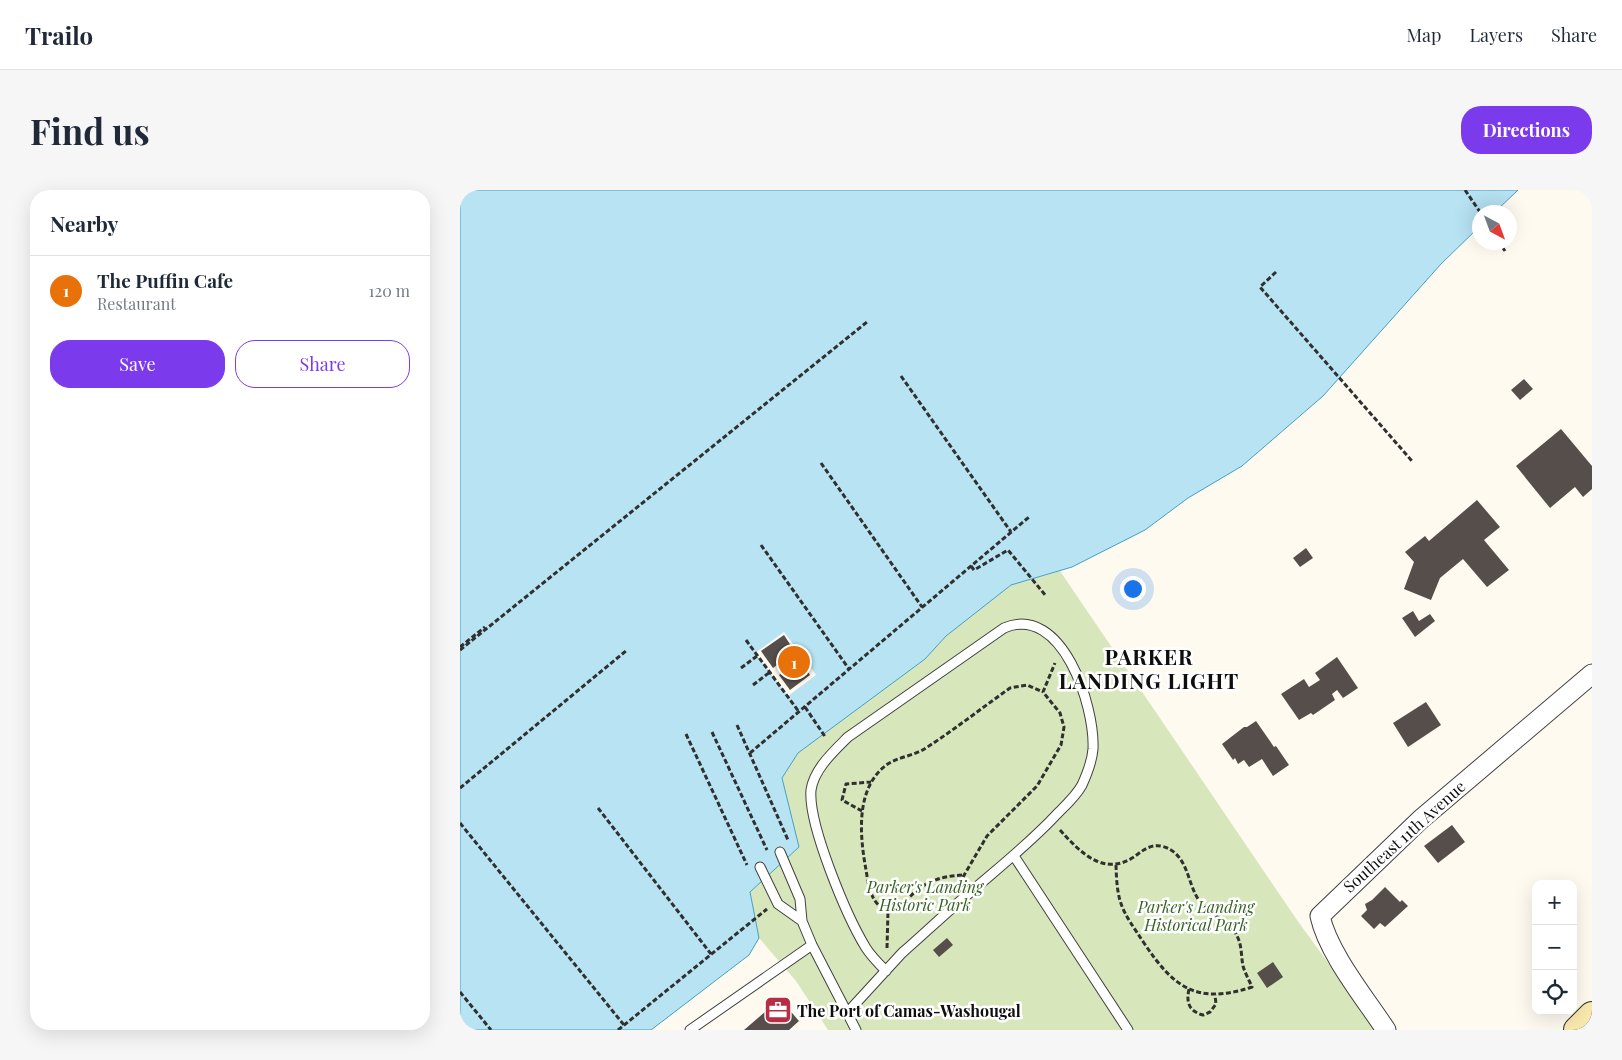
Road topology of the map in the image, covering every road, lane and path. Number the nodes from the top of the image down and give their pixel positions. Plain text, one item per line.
1 (1465, 190) edge
2 (1475, 205) edge
3 (1276, 272) dead end
4 (867, 322) dead end
5 (901, 376) dead end
6 (1412, 461) dead end
7 (821, 464) dead end
8 (1029, 517) dead end
9 (1011, 532) junction
10 (761, 545) dead end
11 (971, 566) junction
12 (1046, 596) dead end
13 (922, 608) junction
14 (746, 640) dead end
15 (460, 648) edge
16 (627, 650) dead end
17 (1064, 651) junction
18 (757, 656) junction
19 (741, 668) dead end
20 (849, 669) junction
21 (770, 672) junction
22 (1592, 674) edge
23 (753, 685) dead end
24 (1043, 692) junction
25 (804, 707) junction
26 (799, 712) junction
27 (737, 725) dead end
28 (712, 732) dead end
29 (686, 734) dead end
30 (826, 738) dead end
31 (750, 753) junction
32 (871, 782) junction
33 (460, 788) edge
34 (598, 808) dead end
35 (863, 811) junction
36 (1052, 820) junction
37 (460, 824) edge
38 (788, 842) dead end
39 (780, 852) dead end
40 (770, 855) dead end
41 (1014, 856) junction
42 (1116, 865) junction
43 (760, 867) dead end
44 (751, 874) dead end
45 (962, 875) junction
46 (973, 890) junction
47 (763, 900) dead end
48 (888, 911) junction
49 (802, 921) junction
50 (812, 944) junction
51 (711, 954) junction
52 (886, 971) junction
53 (1189, 989) junction
54 (460, 992) edge
55 (1215, 995) junction
56 (846, 1014) junction
57 (1592, 1015) edge
58 (624, 1025) junction
59 (491, 1030) edge
60 (618, 1030) edge
61 (690, 1030) edge
62 (856, 1030) edge
63 (1128, 1030) edge
64 (1386, 1030) edge
65 (1577, 1030) edge

1 - 2 path
3 - 6 path
4 - 15 path
5 - 9 path
7 - 13 path
8 - 9 path
9 - 11 path
10 - 20 path
11 - 12 path
11 - 13 path
13 - 20 path
14 - 18 path
16 - 33 path
17 - 24 path
17 - 36 lane
17 - 52 lane
18 - 19 path
18 - 21 path
20 - 25 path
21 - 23 path
21 - 26 path
22 - 64 street, Southeast 11th Avenue
24 - 32 path
24 - 45 path
25 - 26 path
25 - 30 path
26 - 31 path
27 - 31 path
28 - 40 path
29 - 44 path
31 - 38 path
32 - 35 path
32 - 35 path
34 - 51 path
35 - 48 path
36 - 41 lane
36 - 42 path
37 - 58 path
39 - 49 lane
41 - 46 lane
41 - 63 lane
42 - 53 path
42 - 55 path
43 - 49 lane
45 - 46 path
45 - 48 path
46 - 52 lane
47 - 51 path
48 - 52 path
49 - 50 lane
50 - 56 lane
50 - 61 lane
51 - 58 path
52 - 56 lane
53 - 55 path
53 - 55 path
54 - 59 path
56 - 62 lane
57 - 65 main road
58 - 60 path

